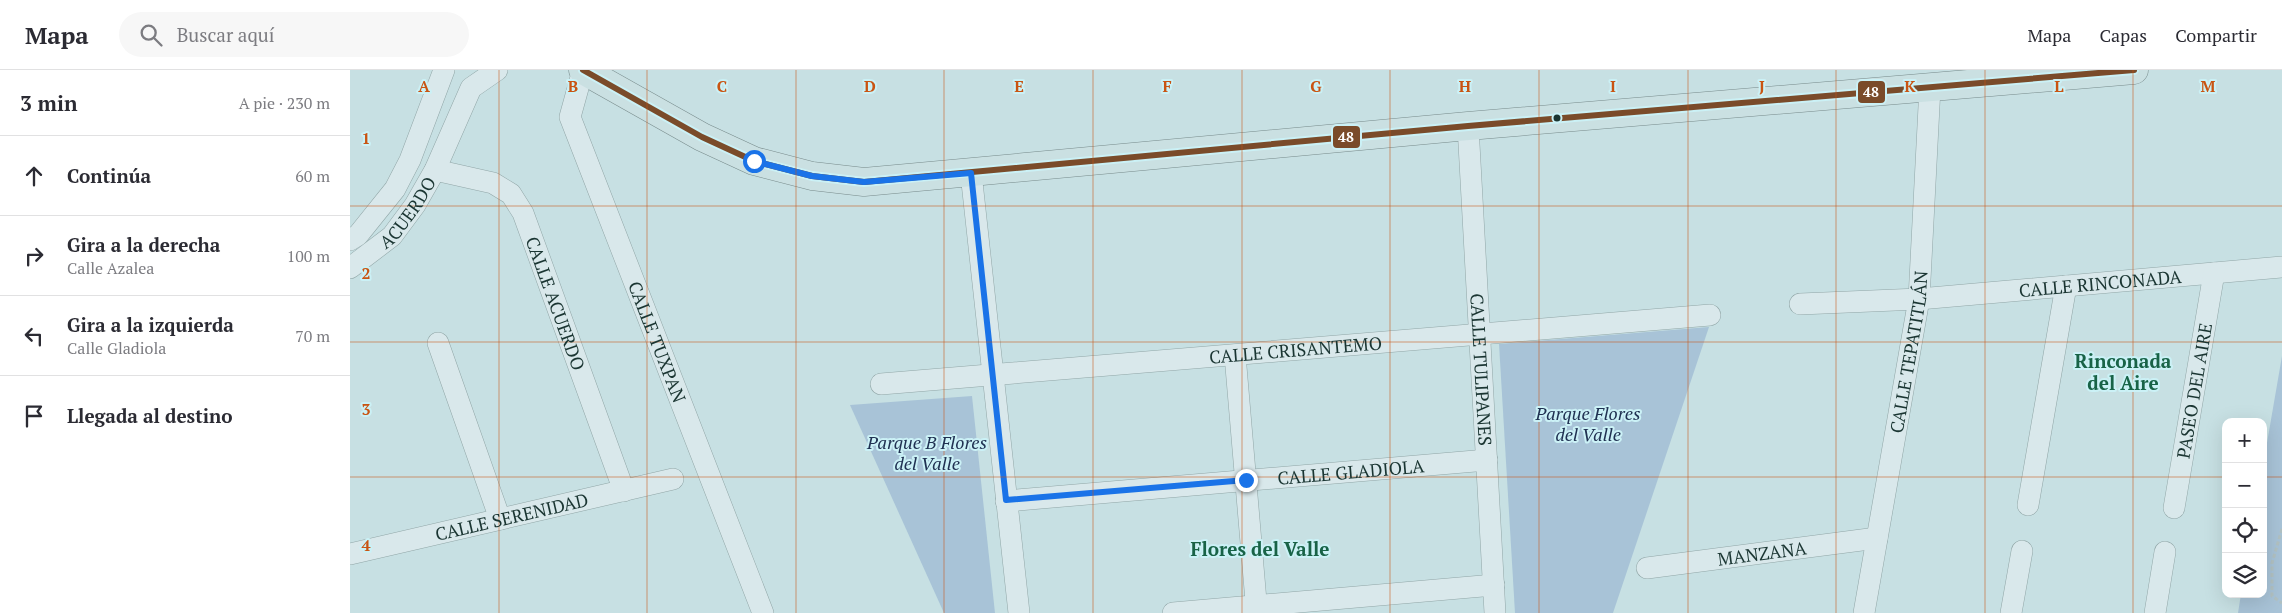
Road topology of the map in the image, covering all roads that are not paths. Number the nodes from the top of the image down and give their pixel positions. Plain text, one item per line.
1 (497, 70) edge
2 (583, 70) edge
3 (2134, 70) edge
4 (444, 72) edge
5 (1930, 87) junction
6 (470, 88) junction
7 (431, 106) junction
8 (457, 120) junction
9 (1468, 126) junction
10 (435, 170) junction
11 (971, 173) junction
12 (350, 240) edge
13 (2282, 267) edge
14 (350, 268) edge
15 (2214, 273) junction
16 (2066, 286) junction
17 (1919, 299) junction
18 (1800, 304) dead end
19 (1710, 315) dead end
20 (1480, 334) junction
21 (438, 343) dead end
22 (1235, 355) junction
23 (993, 375) junction
24 (881, 384) dead end
25 (1487, 460) junction
26 (673, 479) dead end
27 (1246, 480) junction
28 (624, 491) junction
29 (1006, 500) junction
30 (2028, 505) dead end
31 (2174, 508) dead end
32 (500, 519) junction
33 (1877, 538) junction
34 (2022, 551) dead end
35 (2165, 552) dead end
36 (350, 554) edge
37 (1648, 568) dead end
38 (1494, 585) junction
39 (1257, 609) edge
40 (763, 613) edge
41 (1019, 613) edge
42 (1173, 613) edge
43 (1495, 613) edge
44 (1864, 613) edge
45 (2011, 613) edge
46 (2155, 613) edge

1 - 6 street
2 - 11 main road
2 - 40 street, CALLE TUXPAN
3 - 5 main road
4 - 6 street
4 - 7 street, ACUERDO
5 - 9 main road
5 - 17 street, CALLE TEPATITLÁN
6 - 8 street, ACUERDO
7 - 8 street
7 - 12 street, ACUERDO
8 - 10 street, ACUERDO
9 - 11 main road
9 - 20 street, CALLE TULIPANES
10 - 14 street, ACUERDO
10 - 28 street, CALLE ACUERDO
11 - 23 street
13 - 15 street, CALLE RINCONADA
15 - 16 street, CALLE RINCONADA
15 - 31 street, PASEO DEL AIRE
16 - 17 street, CALLE RINCONADA
16 - 30 street
17 - 18 street, CALLE RINCONADA
17 - 33 street, CALLE TEPATITLÁN
19 - 20 street, CALLE CRISANTEMO
20 - 22 street, CALLE CRISANTEMO
20 - 25 street, CALLE TULIPANES
21 - 32 street
22 - 23 street, CALLE CRISANTEMO
22 - 27 street
23 - 24 street, CALLE CRISANTEMO
23 - 29 street
25 - 27 street, CALLE GLADIOLA
25 - 38 street, CALLE TULIPANES
26 - 28 street, CALLE SERENIDAD
27 - 29 street, CALLE GLADIOLA
27 - 39 street
28 - 32 street, CALLE SERENIDAD
29 - 41 street
32 - 36 street, CALLE SERENIDAD
33 - 37 street, MANZANA
33 - 44 street, CALLE TEPATITLÁN
34 - 45 street
35 - 46 street
38 - 39 street
38 - 43 street, CALLE TULIPANES
39 - 42 street

